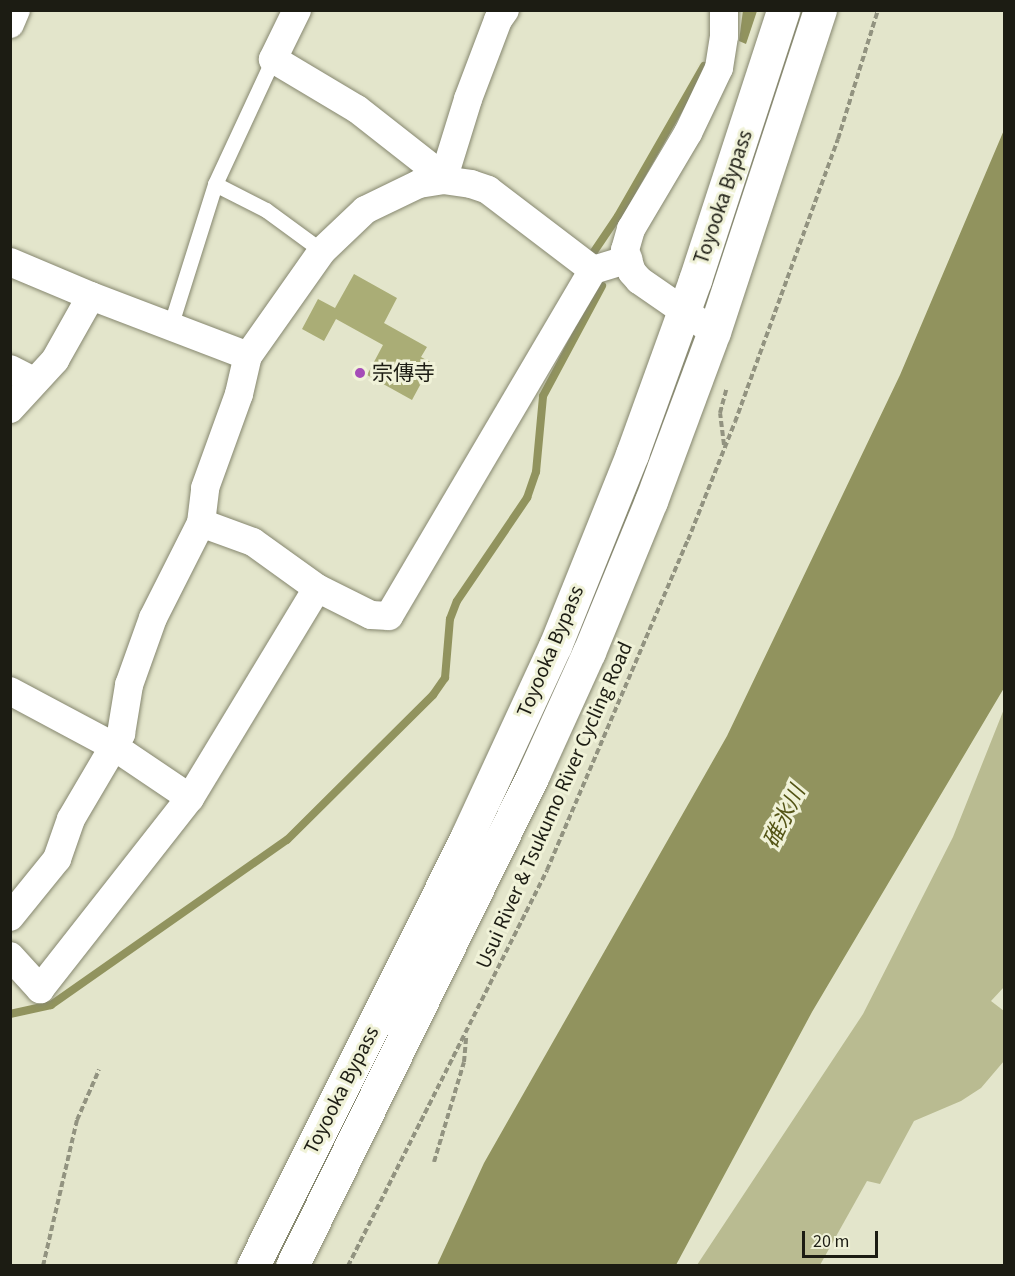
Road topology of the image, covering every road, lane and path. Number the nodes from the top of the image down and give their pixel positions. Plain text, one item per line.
1 (16, 10) edge
2 (297, 10) edge
3 (505, 10) edge
4 (724, 10) edge
5 (783, 10) edge
6 (820, 10) edge
7 (878, 10) edge
8 (10, 24) edge
9 (273, 59) junction
10 (443, 180) junction
11 (215, 184) junction
12 (322, 251) junction
13 (628, 259) junction
14 (10, 262) edge
15 (593, 270) junction
16 (91, 296) junction
17 (684, 311) junction
18 (170, 327) junction
19 (718, 342) junction
20 (248, 356) junction
21 (22, 375) edge
22 (10, 409) edge
23 (724, 446) junction
24 (201, 523) junction
25 (317, 588) junction
26 (10, 691) edge
27 (113, 746) junction
28 (190, 798) junction
29 (10, 917) edge
30 (10, 956) edge
31 (466, 1034) junction
32 (99, 1071) dead end
33 (434, 1162) dead end
34 (43, 1266) edge
35 (253, 1266) edge
36 (292, 1266) edge
37 (348, 1266) edge

1 - 8 street
2 - 9 street
3 - 10 street
4 - 13 street
5 - 17 highway, Toyooka Bypass
6 - 19 highway, Toyooka Bypass
7 - 23 path, Usui River & Tsukumo River Cycling Road
9 - 10 street
9 - 11 lane
10 - 12 street
10 - 15 street
11 - 12 lane
11 - 18 lane
12 - 20 street
13 - 15 street
13 - 17 street
14 - 16 street
15 - 25 street
16 - 18 street
16 - 21 street
17 - 19 street
17 - 35 highway, Toyooka Bypass
18 - 20 street
19 - 23 path
19 - 36 highway, Toyooka Bypass
20 - 24 street
21 - 22 street
23 - 31 path, Usui River & Tsukumo River Cycling Road
24 - 25 street
24 - 27 street
25 - 28 street
26 - 27 street
27 - 28 street
27 - 29 street
28 - 30 street
31 - 33 path
31 - 37 path, Usui River & Tsukumo River Cycling Road
32 - 34 path

